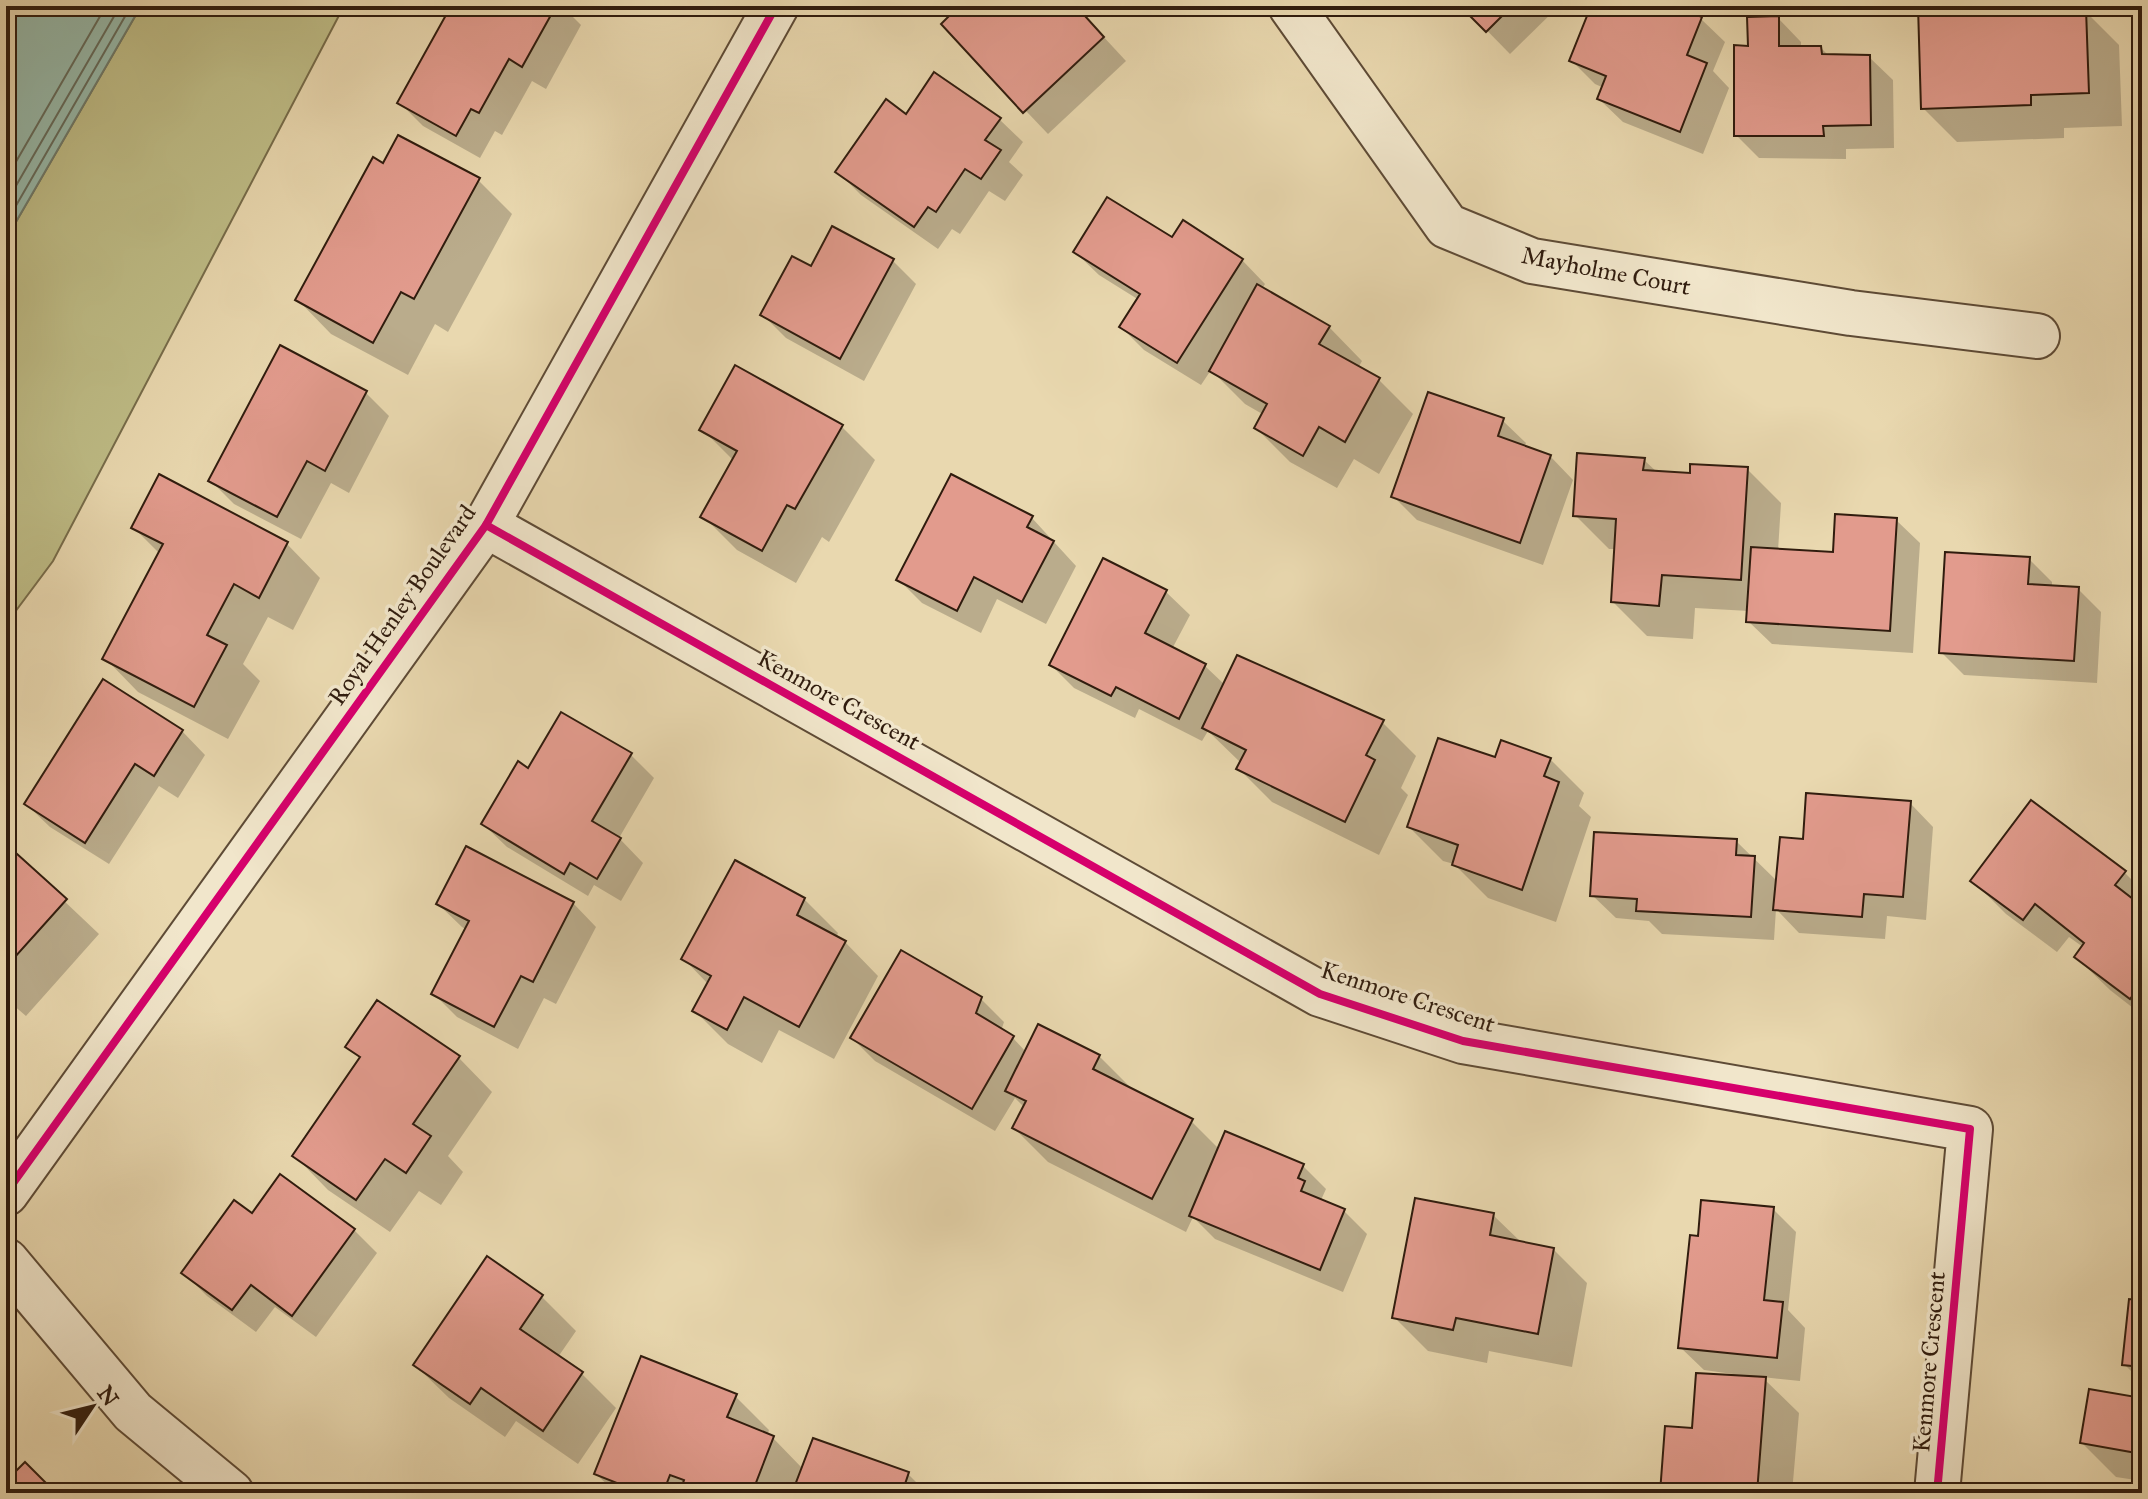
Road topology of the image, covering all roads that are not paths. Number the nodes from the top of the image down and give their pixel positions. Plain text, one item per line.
1 (776, 6) edge
2 (1291, 6) edge
3 (2037, 336) dead end
4 (486, 525) junction
5 (6, 1193) edge
6 (6, 1261) edge
7 (231, 1493) edge
8 (1937, 1493) edge

1 - 4 street, Royal Henley Boulevard
2 - 3 street, Mayholme Court
4 - 5 street, Royal Henley Boulevard
4 - 8 street, Kenmore Crescent
6 - 7 street

